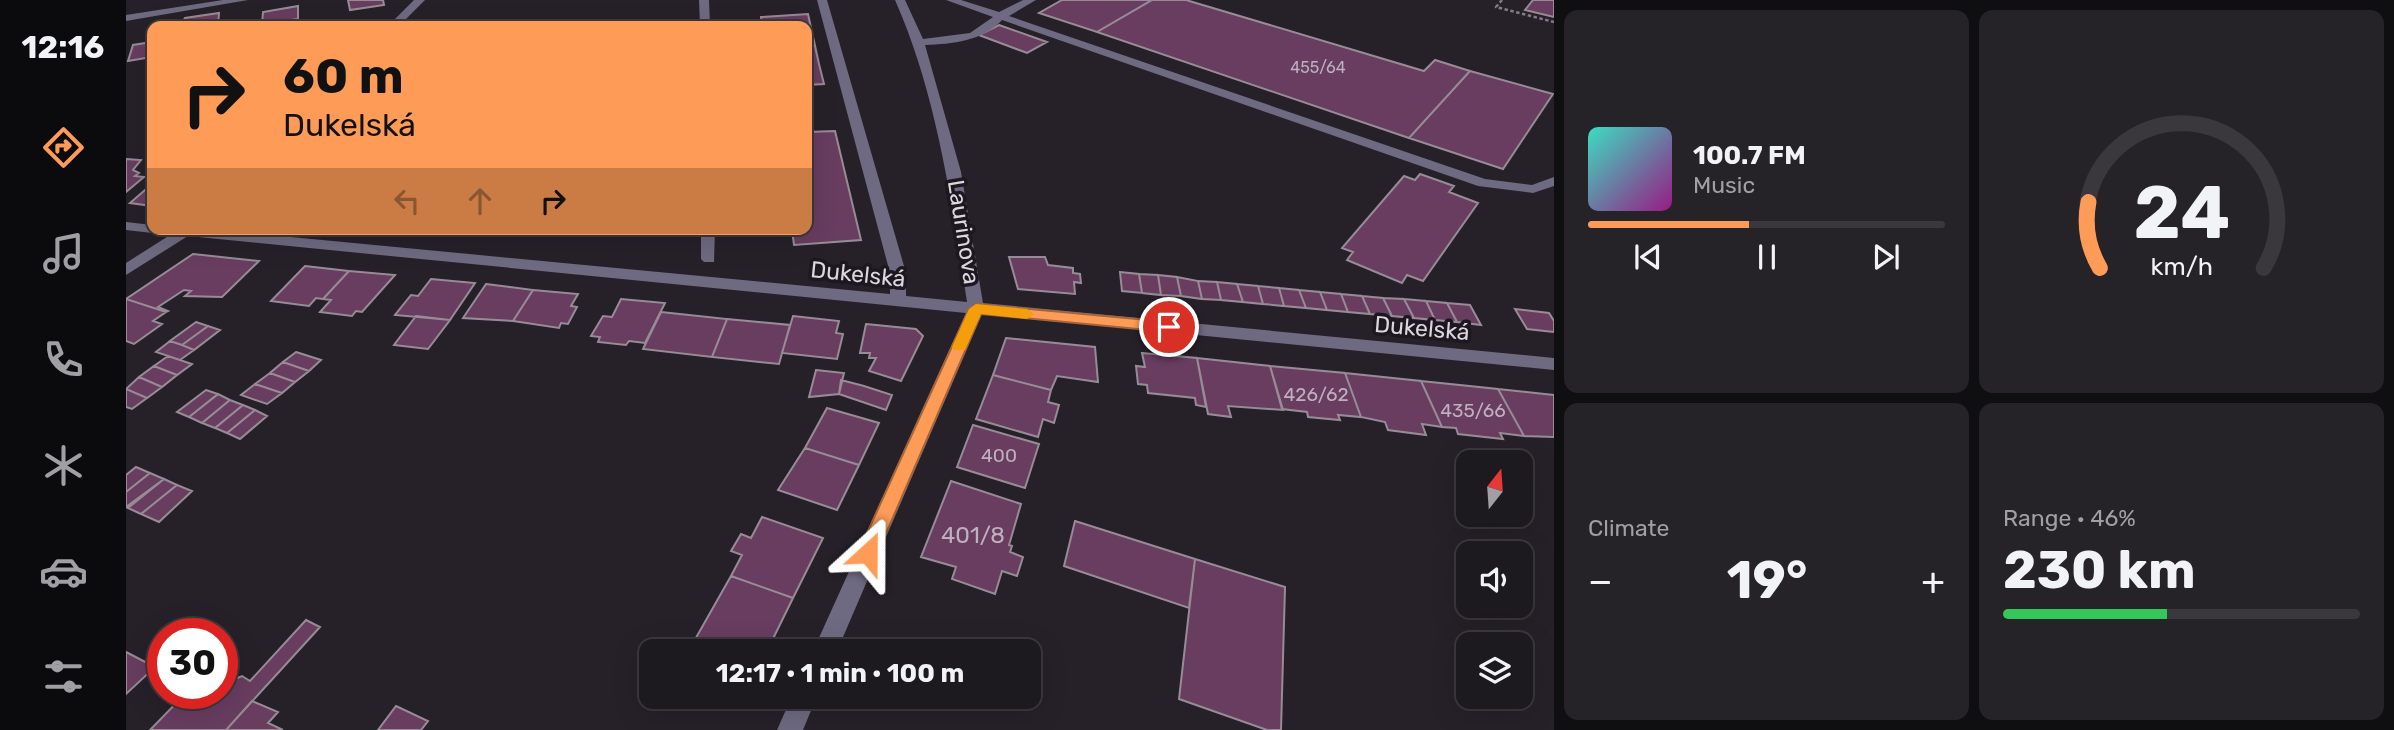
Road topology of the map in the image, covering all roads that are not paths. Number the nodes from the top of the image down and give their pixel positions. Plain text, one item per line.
1 (243, 0) edge
2 (420, 0) edge
3 (704, 0) edge
4 (822, 0) edge
5 (900, 0) edge
6 (951, 0) edge
7 (1031, 0) edge
8 (128, 14) edge
9 (1000, 16) junction
10 (398, 21) edge
11 (705, 21) edge
12 (919, 42) junction
13 (1554, 181) edge
14 (126, 226) edge
15 (147, 228) edge
16 (181, 235) edge
17 (228, 235) edge
18 (708, 235) edge
19 (709, 259) dead end
20 (126, 270) edge
21 (898, 301) junction
22 (976, 309) junction
23 (1554, 364) edge
24 (830, 639) edge
25 (799, 709) edge
26 (790, 730) edge

1 - 8 street
2 - 10 street
3 - 11 street
4 - 21 street
5 - 12 street, Laurinova
6 - 9 street
7 - 9 street
9 - 12 street
9 - 13 street
12 - 22 street, Laurinova
14 - 15 street
16 - 20 street
17 - 21 street, Dukelská
18 - 19 street
21 - 22 street, Dukelská
22 - 23 street, Dukelská
22 - 24 street, Laurinova
25 - 26 street

